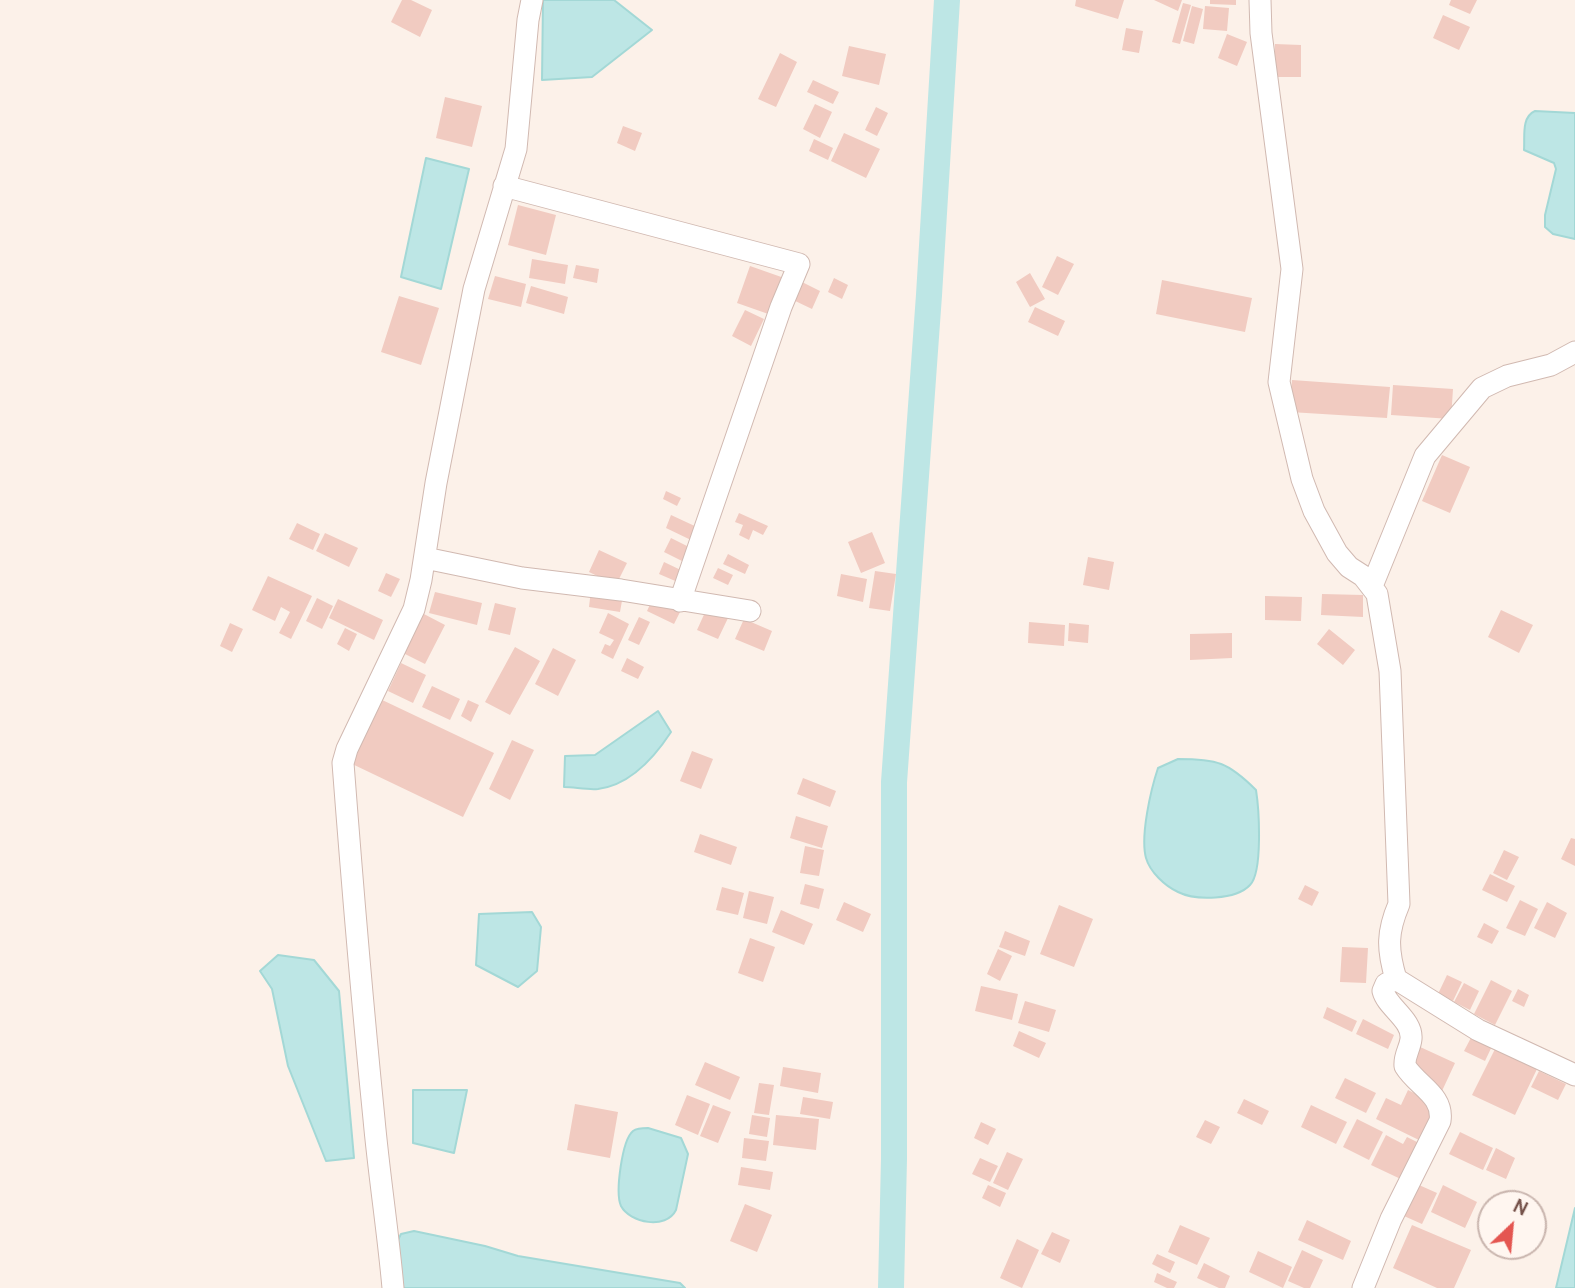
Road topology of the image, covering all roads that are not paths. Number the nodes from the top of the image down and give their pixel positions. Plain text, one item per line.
1 (532, 0) edge
2 (1260, 0) edge
3 (504, 186) junction
4 (1575, 352) edge
5 (425, 558) junction
6 (1372, 586) junction
7 (680, 601) junction
8 (750, 611) dead end
9 (1396, 979) junction
10 (1575, 1076) edge
11 (393, 1288) edge
12 (1363, 1288) edge

1 - 3 street
2 - 6 street
3 - 5 street
3 - 7 street
4 - 6 street
5 - 7 street
5 - 11 street
6 - 9 street
7 - 8 street
9 - 10 street
9 - 12 street

